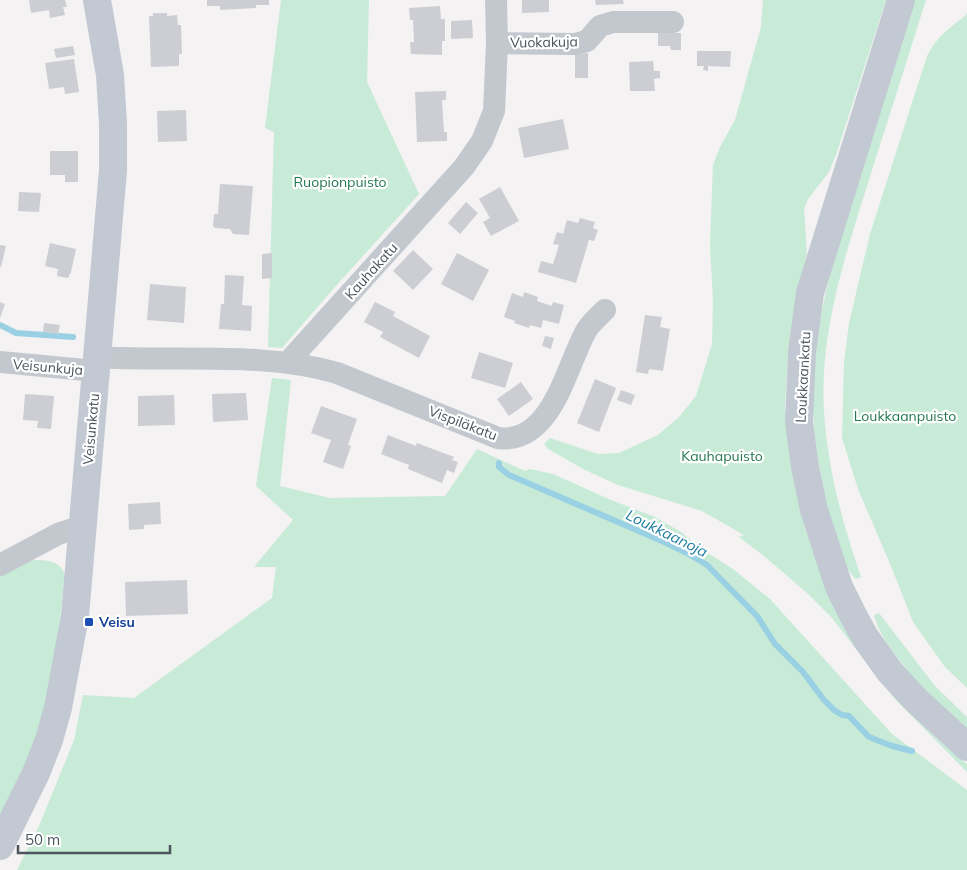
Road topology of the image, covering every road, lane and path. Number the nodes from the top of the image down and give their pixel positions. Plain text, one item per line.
1 (97, 0) edge
2 (496, 0) edge
3 (901, 0) edge
4 (673, 22) dead end
5 (497, 43) junction
6 (605, 310) dead end
7 (0, 362) edge
8 (288, 362) junction
9 (96, 364) junction
10 (82, 526) junction
11 (0, 565) edge
12 (967, 747) edge
13 (0, 846) edge

1 - 9 street, Veisunkatu
2 - 5 street, Kauhakatu
3 - 12 street, Loukkaankatu
4 - 5 street, Vuokakuja
5 - 8 street, Kauhakatu
6 - 8 street, Vispiläkatu
7 - 9 street, Veisunkuja
8 - 9 street
9 - 10 street, Veisunkatu
10 - 11 street
10 - 13 street, Veisunkatu

